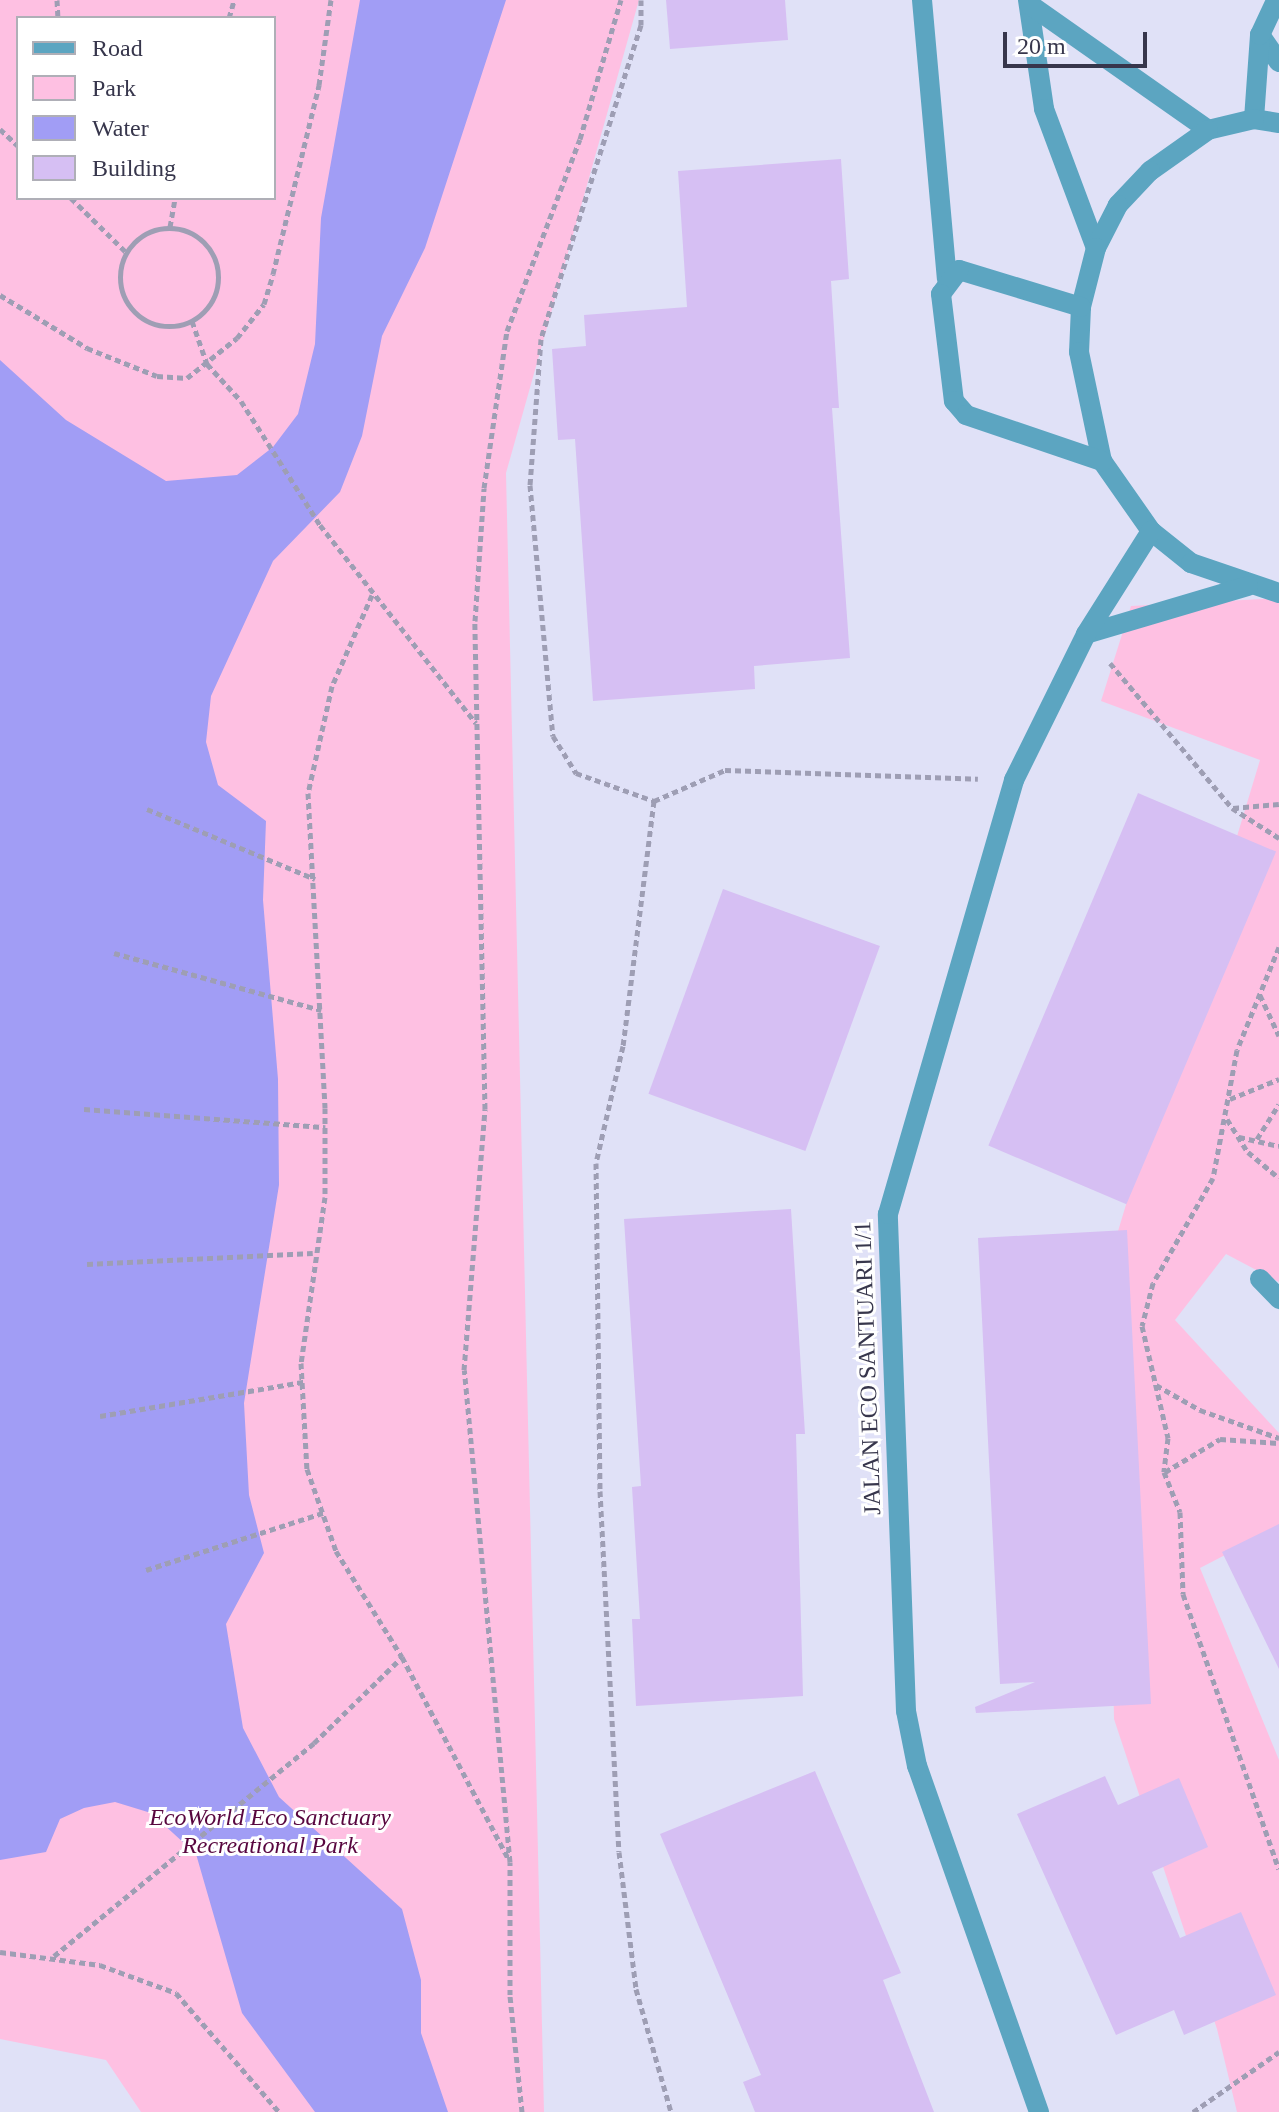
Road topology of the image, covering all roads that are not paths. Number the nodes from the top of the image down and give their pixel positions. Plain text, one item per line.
1 (922, 0) edge
2 (1276, 0) edge
3 (1028, 2) edge
4 (1260, 35) junction
5 (1279, 62) edge
6 (1254, 119) junction
7 (1279, 123) edge
8 (1208, 130) junction
9 (1096, 248) junction
10 (947, 279) junction
11 (1081, 307) junction
12 (1102, 461) junction
13 (1151, 531) junction
14 (1248, 586) junction
15 (1279, 593) edge
16 (1086, 634) junction
17 (1260, 1279) dead end
18 (1279, 1299) edge
19 (1039, 2112) edge

1 - 10 street
2 - 4 street
3 - 8 street
3 - 9 street
4 - 5 street
4 - 6 street
6 - 7 street
6 - 8 street
8 - 9 street
9 - 11 street
10 - 11 street
10 - 12 street
11 - 12 street
12 - 13 street
13 - 14 street
13 - 16 street, JALAN ECO SANTUARI 1/1
14 - 15 street
14 - 16 street
16 - 19 street, JALAN ECO SANTUARI 1/1
17 - 18 street

